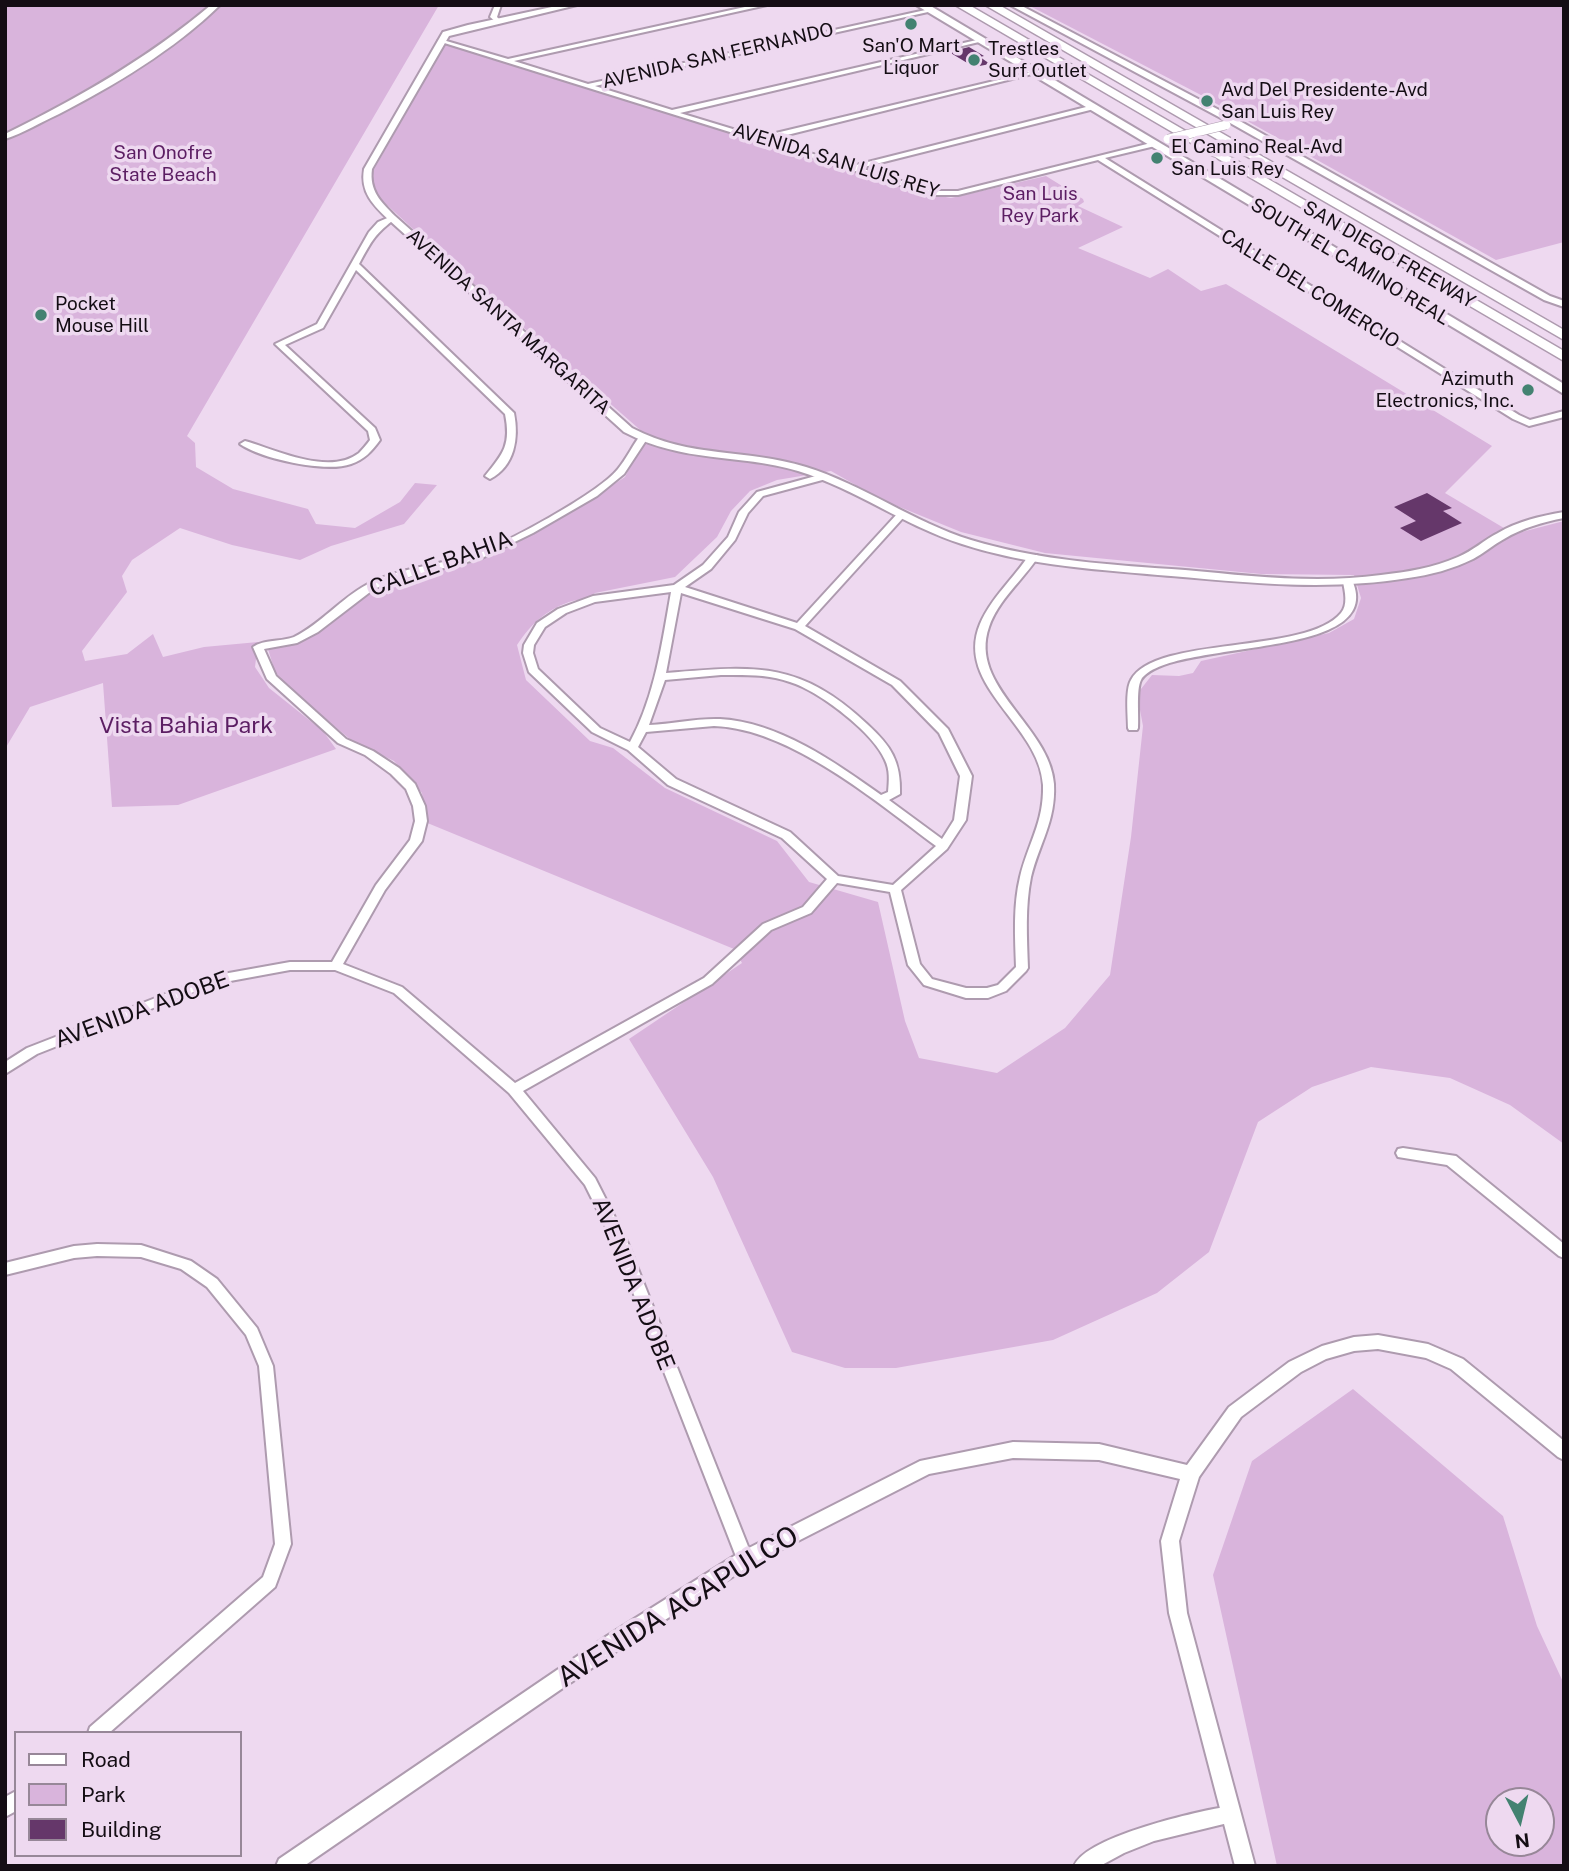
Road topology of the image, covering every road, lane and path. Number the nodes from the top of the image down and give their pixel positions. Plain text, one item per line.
1 (216, 5) edge
2 (498, 5) edge
3 (573, 5) edge
4 (764, 5) edge
5 (960, 5) edge
6 (990, 5) edge
7 (1014, 5) edge
8 (925, 7) edge
9 (498, 21) junction
10 (979, 40) junction
11 (441, 41) junction
12 (510, 61) junction
13 (1034, 72) junction
14 (589, 86) junction
15 (1091, 107) junction
16 (674, 112) junction
17 (1230, 123) junction
18 (5, 137) edge
19 (761, 139) junction
20 (1152, 144) junction
21 (1098, 157) junction
22 (853, 168) junction
23 (392, 218) junction
24 (356, 265) junction
25 (1564, 304) edge
26 (1522, 312) junction
27 (1564, 330) edge
28 (1564, 336) edge
29 (1564, 357) edge
30 (1564, 390) edge
31 (1564, 414) edge
32 (642, 439) junction
33 (245, 444) dead end
34 (490, 476) dead end
35 (823, 477) junction
36 (1564, 515) edge
37 (901, 516) junction
38 (1033, 557) junction
39 (1348, 582) junction
40 (677, 588) junction
41 (799, 627) junction
42 (660, 677) junction
43 (1133, 728) dead end
44 (644, 729) junction
45 (632, 748) junction
46 (880, 799) junction
47 (943, 846) junction
48 (834, 879) junction
49 (895, 889) junction
50 (336, 966) junction
51 (5, 1069) edge
52 (514, 1090) junction
53 (1404, 1153) dead end
54 (1564, 1252) edge
55 (5, 1269) edge
56 (1564, 1452) edge
57 (1191, 1474) junction
58 (745, 1559) junction
59 (98, 1731) edge
60 (1230, 1815) junction
61 (286, 1866) edge
62 (1083, 1866) edge
63 (1245, 1866) edge

1 - 18 street
2 - 9 street
3 - 9 street
4 - 12 street
5 - 29 highway, SAN DIEGO FREEWAY
6 - 26 highway, SAN DIEGO FREEWAY
7 - 17 street
8 - 10 main road, SOUTH EL CAMINO REAL
8 - 14 street, AVENIDA SAN FERNANDO
9 - 11 street
10 - 13 main road, SOUTH EL CAMINO REAL
10 - 16 street
11 - 12 street, AVENIDA SAN LUIS REY
11 - 23 street, AVENIDA SANTA MARGARITA
12 - 14 street, AVENIDA SAN LUIS REY
13 - 15 main road, SOUTH EL CAMINO REAL
13 - 19 street
14 - 16 street, AVENIDA SAN LUIS REY
15 - 20 main road, SOUTH EL CAMINO REAL
15 - 22 street
16 - 19 street, AVENIDA SAN LUIS REY
17 - 20 street, AVENIDA SAN LUIS REY, bridge
17 - 25 street
19 - 22 street, AVENIDA SAN LUIS REY
20 - 21 street, AVENIDA SAN LUIS REY
20 - 30 main road, SOUTH EL CAMINO REAL
21 - 22 street, AVENIDA SAN LUIS REY
21 - 31 street, CALLE DEL COMERCIO
23 - 24 street
23 - 32 street, AVENIDA SANTA MARGARITA
24 - 33 street
24 - 34 street
26 - 27 highway
26 - 28 highway, SAN DIEGO FREEWAY
32 - 35 street, AVENIDA SANTA MARGARITA
32 - 50 street, CALLE BAHIA
35 - 37 street, AVENIDA SANTA MARGARITA
35 - 40 street
36 - 39 street, AVENIDA SANTA MARGARITA
37 - 38 street, AVENIDA SANTA MARGARITA
37 - 41 street
38 - 39 street, AVENIDA SANTA MARGARITA
38 - 49 street
39 - 43 street
40 - 41 street
40 - 42 street
40 - 45 street
41 - 47 street
42 - 44 street
42 - 46 street
44 - 45 street
44 - 46 street
45 - 48 street
46 - 47 street
47 - 49 street
48 - 49 street
48 - 52 street
50 - 51 street, AVENIDA ADOBE
50 - 52 street, AVENIDA ADOBE
52 - 58 street, AVENIDA ADOBE
53 - 54 street
55 - 59 street
56 - 57 street
57 - 58 street, AVENIDA ACAPULCO
57 - 60 street
58 - 61 street, AVENIDA ACAPULCO
60 - 62 street
60 - 63 street

